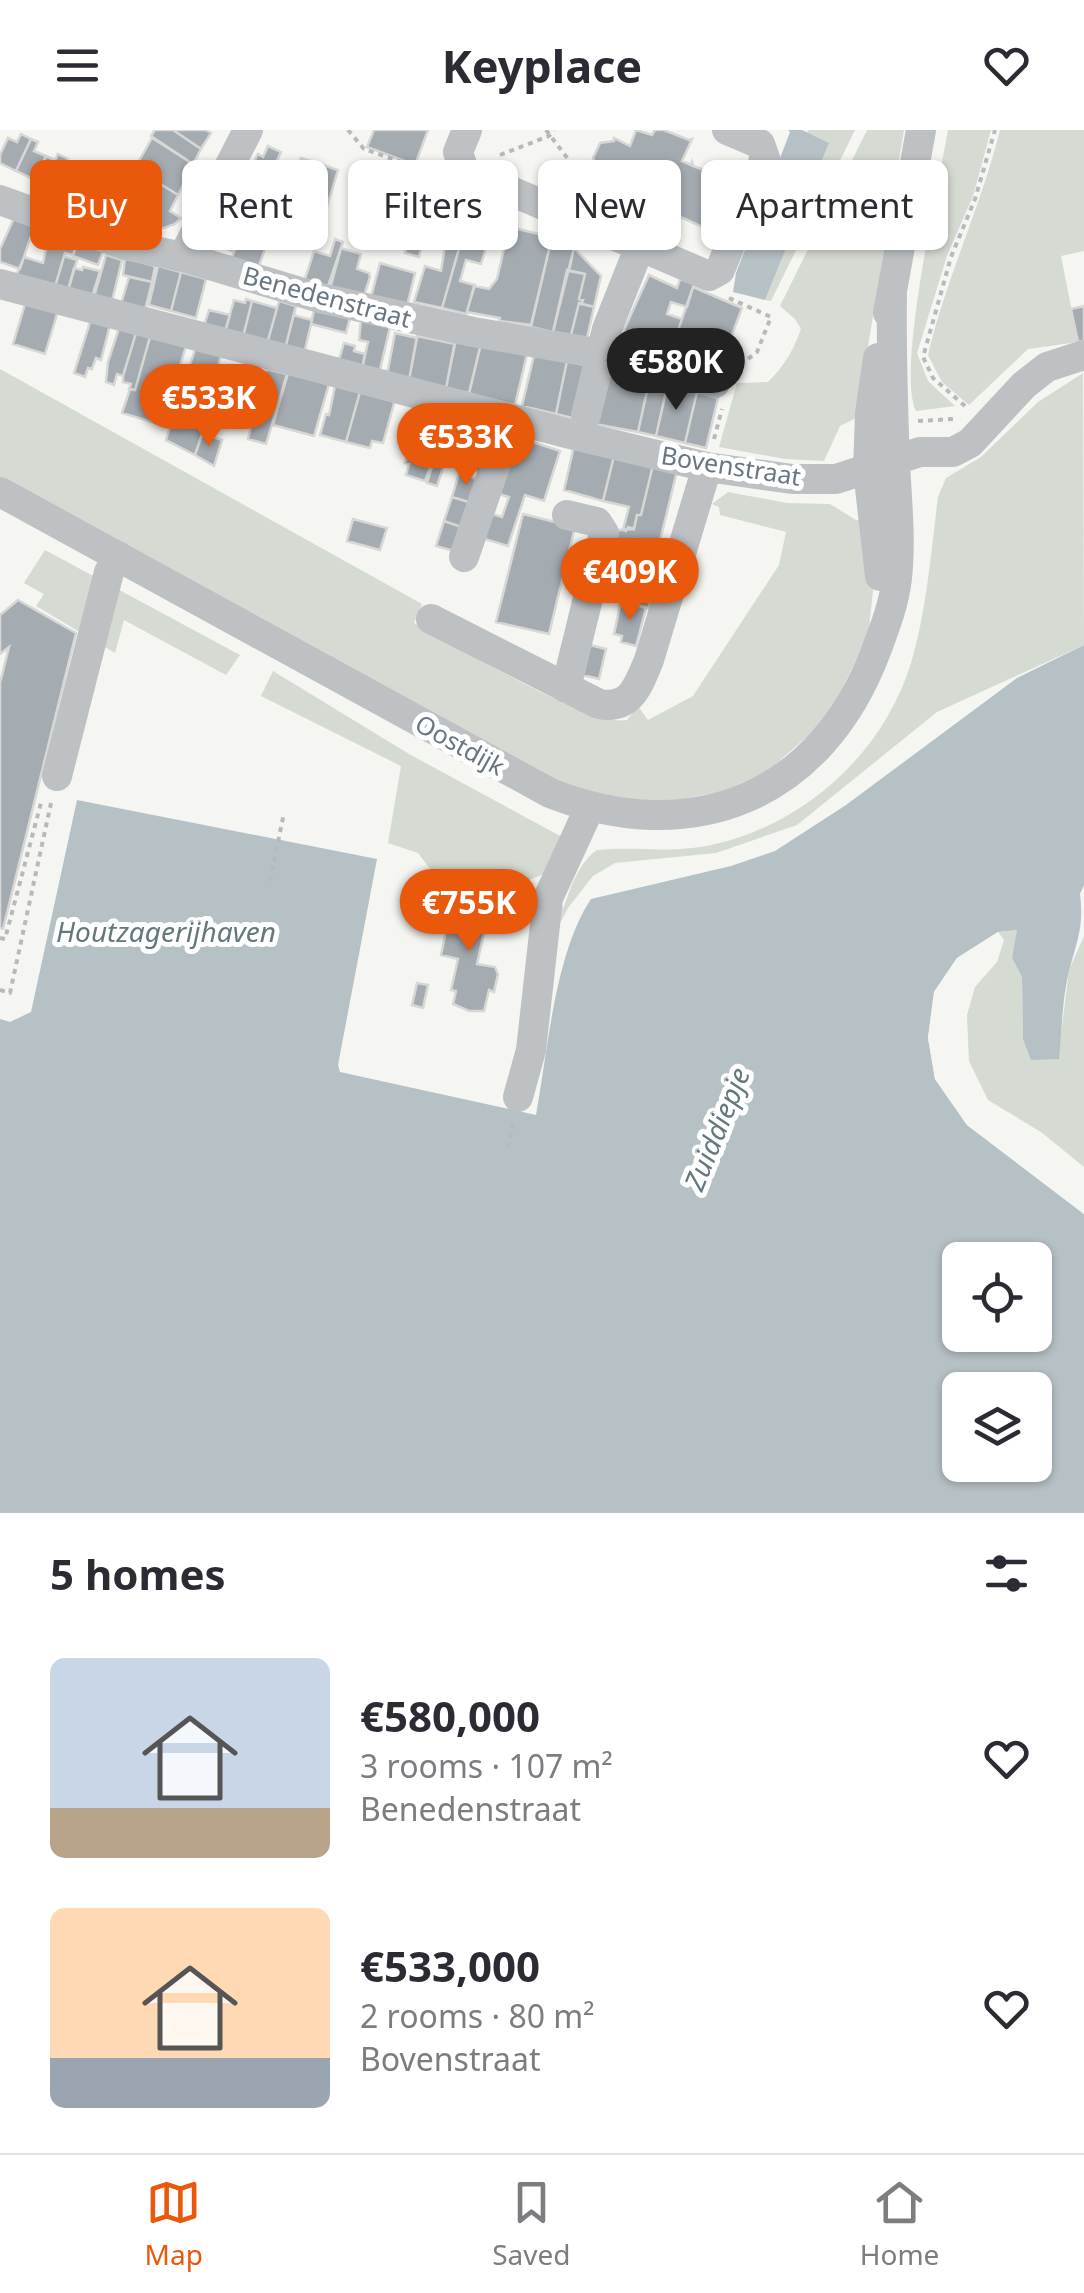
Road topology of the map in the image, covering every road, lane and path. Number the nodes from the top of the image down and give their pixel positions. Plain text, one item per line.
1 (248, 130) edge
2 (348, 130) edge
3 (466, 130) edge
4 (554, 130) edge
5 (727, 130) edge
6 (921, 130) edge
7 (996, 130) edge
8 (548, 133) edge
9 (764, 137) edge
10 (393, 160) edge
11 (461, 160) edge
12 (487, 160) edge
13 (568, 160) edge
14 (0, 200) edge
15 (638, 250) edge
16 (649, 250) edge
17 (184, 258) junction
18 (0, 284) edge
19 (725, 296) dead end
20 (603, 353) junction
21 (1084, 355) edge
22 (723, 387) junction
23 (586, 415) dead end
24 (994, 416) junction
25 (511, 418) junction
26 (716, 433) dead end
27 (881, 464) junction
28 (706, 468) junction
29 (0, 492) edge
30 (566, 514) dead end
31 (118, 556) junction
32 (464, 558) dead end
33 (431, 619) dead end
34 (566, 688) junction
35 (56, 776) junction
36 (589, 809) junction
37 (284, 813) dead end
38 (270, 881) dead end
39 (0, 938) edge
40 (0, 990) edge
41 (516, 1108) joint
42 (508, 1148) dead end

1 - 17 street
2 - 10 path
3 - 11 street
4 - 8 path
5 - 9 street
6 - 27 street, Oostdijk
7 - 24 path
8 - 12 path
8 - 13 path
9 - 16 street
14 - 17 street, Benedenstraat
15 - 20 street
17 - 20 street, Benedenstraat
18 - 25 street, Bovenstraat
19 - 22 path
20 - 22 street, Benedenstraat
20 - 23 street
21 - 24 street, Bovenstraat
22 - 26 path
24 - 27 street, Bovenstraat
25 - 28 street, Bovenstraat
25 - 32 street
27 - 28 street, Bovenstraat
27 - 36 street, Oostdijk
28 - 34 street
29 - 31 street, Oostdijk
30 - 34 street
31 - 35 street
31 - 36 street, Oostdijk
33 - 34 street
35 - 39 path
35 - 40 path
36 - 41 street
37 - 38 path
41 - 42 path

